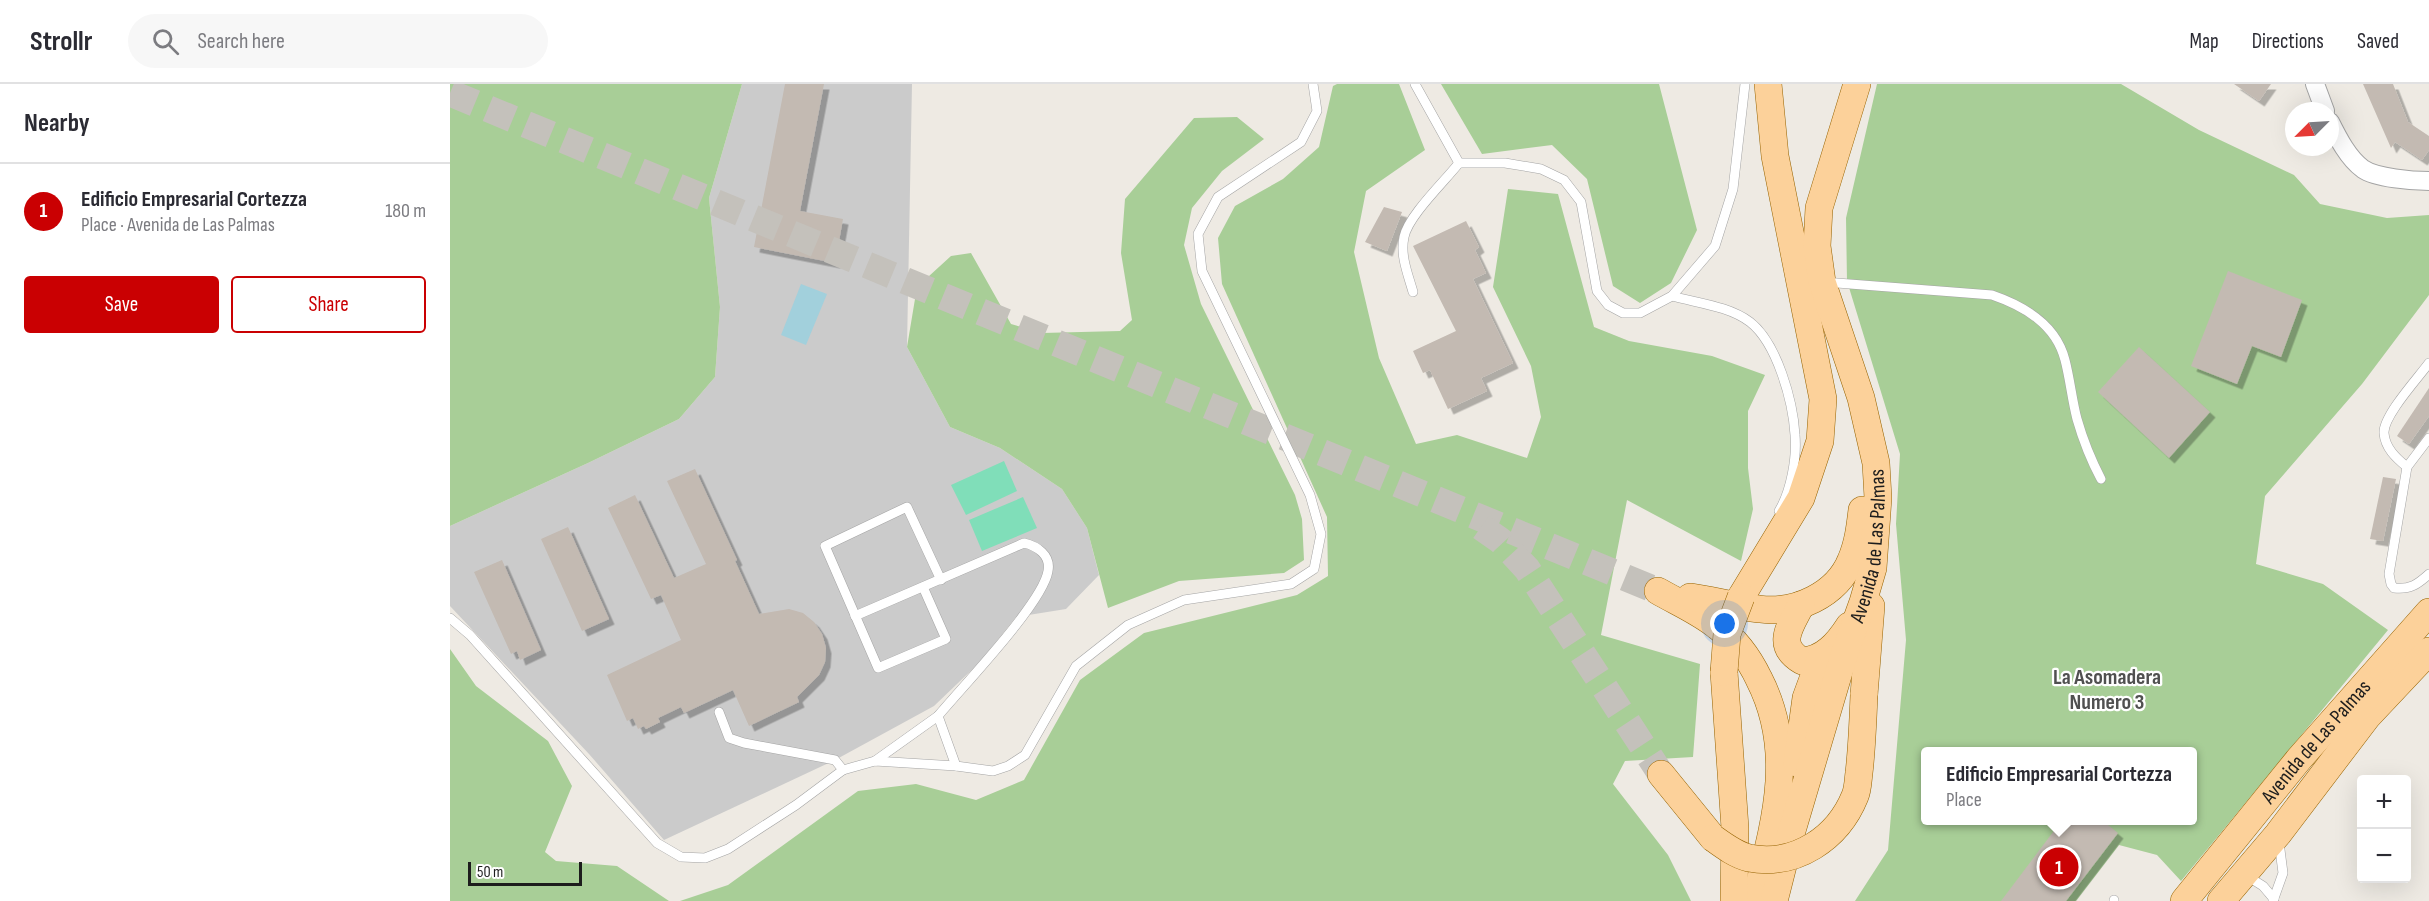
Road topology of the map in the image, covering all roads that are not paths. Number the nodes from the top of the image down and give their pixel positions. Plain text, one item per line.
1 (1313, 84) edge
2 (1415, 84) edge
3 (1745, 84) edge
4 (1768, 84) edge
5 (1784, 84) edge
6 (2315, 84) edge
7 (1856, 86) edge
8 (2322, 102) edge
9 (2339, 139) edge
10 (1775, 156) junction
11 (1459, 163) junction
12 (2429, 181) edge
13 (1822, 282) junction
14 (1413, 292) dead end
15 (1672, 296) junction
16 (1806, 306) junction
17 (2429, 363) edge
18 (2429, 438) edge
19 (2407, 467) junction
20 (2101, 479) dead end
21 (1772, 522) dead end
22 (1758, 549) dead end
23 (1873, 568) junction
24 (2429, 574) edge
25 (941, 580) junction
26 (923, 587) junction
27 (1747, 588) junction
28 (1690, 597) junction
29 (1863, 602) junction
30 (1801, 606) junction
31 (2429, 612) edge
32 (855, 616) junction
33 (450, 618) edge
34 (2429, 651) edge
35 (1821, 657) junction
36 (718, 712) dead end
37 (938, 716) junction
38 (875, 761) junction
39 (1797, 763) junction
40 (956, 766) junction
41 (843, 770) junction
42 (1661, 774) tunnel mouth
43 (1791, 834) junction
44 (2278, 834) junction
45 (2244, 874) junction
46 (2273, 900) edge
47 (1734, 901) edge
48 (1755, 901) edge
49 (1774, 901) edge
50 (2184, 901) edge
51 (2222, 901) edge

1 - 40 lane
2 - 11 lane
3 - 15 lane
4 - 10 main road
5 - 10 main road
6 - 8 street
7 - 13 main road, Avenida de Las Palmas
9 - 12 street
10 - 16 main road
11 - 14 lane
11 - 15 lane
13 - 20 lane
13 - 23 main road, Avenida de Las Palmas
15 - 21 lane
16 - 27 main road
16 - 30 main road
17 - 19 lane
18 - 19 lane
19 - 24 lane
22 - 27 lane
23 - 29 main road, Avenida de Las Palmas
23 - 42 main road, bridge
25 - 26 lane
25 - 32 lane
25 - 37 lane
26 - 32 lane
26 - 32 lane
27 - 47 main road, bridge
28 - 30 main road
28 - 39 main road
28 - 48 main road
29 - 35 main road
29 - 43 main road, Avenida de Las Palmas
30 - 35 main road
31 - 50 main road, Avenida de Las Palmas
33 - 41 lane
34 - 44 main road, Avenida de Las Palmas
35 - 39 main road
36 - 41 lane
37 - 38 lane
37 - 40 lane
38 - 40 lane
38 - 41 lane
39 - 43 main road
43 - 49 main road, Avenida de Las Palmas
44 - 45 main road, Avenida de Las Palmas
44 - 46 lane
45 - 46 lane
45 - 51 main road, Avenida de Las Palmas

